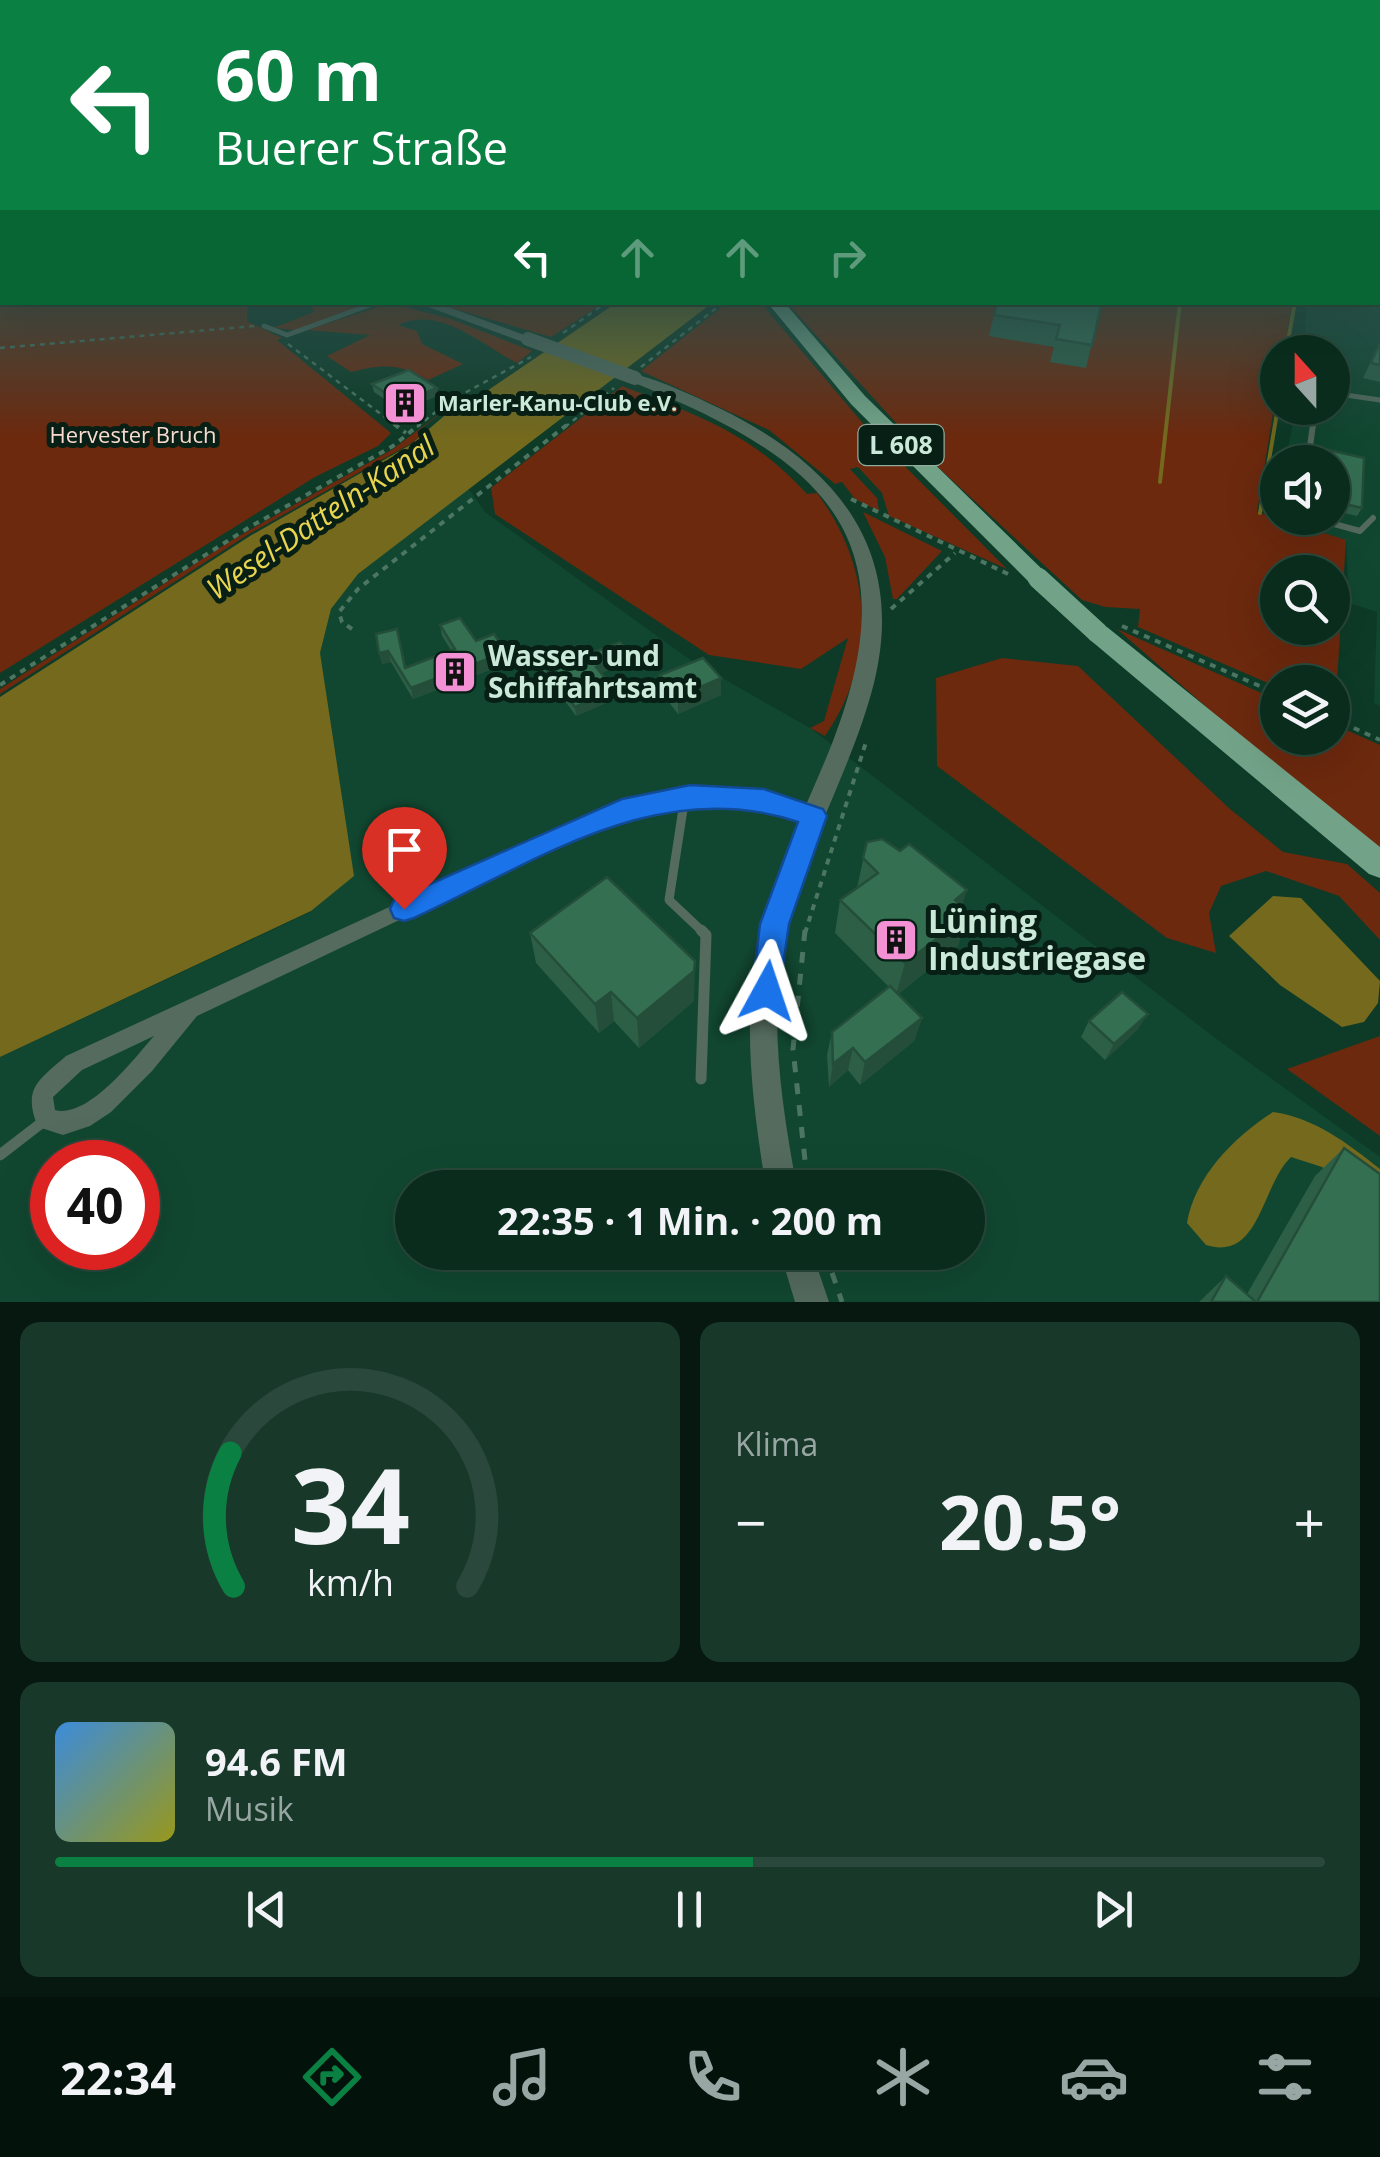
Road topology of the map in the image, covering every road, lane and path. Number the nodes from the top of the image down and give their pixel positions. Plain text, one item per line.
1 (340, 316) edge
2 (456, 316) edge
3 (588, 316) edge
4 (707, 316) edge
5 (788, 316) edge
6 (264, 326) joint
7 (287, 335) junction
8 (552, 341) dead end
9 (532, 346) junction
10 (0, 348) edge
11 (630, 378) junction
12 (1350, 396) edge
13 (1380, 400) edge
14 (406, 433) junction
15 (864, 517) dead end
16 (1373, 518) dead end
17 (1350, 531) edge
18 (889, 594) dead end
19 (892, 610) junction
20 (890, 627) dead end
21 (352, 629) dead end
22 (0, 685) edge
23 (1350, 726) edge
24 (870, 729) dead end
25 (1380, 740) edge
26 (684, 796) junction
27 (814, 816) junction
28 (1380, 865) edge
29 (190, 1009) junction
30 (701, 1079) dead end
31 (46, 1119) junction
32 (0, 1155) edge
33 (780, 1170) edge
34 (806, 1170) edge
35 (802, 1270) edge
36 (831, 1270) edge
37 (812, 1302) edge
38 (842, 1302) edge

1 - 7 lane
2 - 9 street
3 - 8 path
4 - 11 path
5 - 28 main road, L 608, bridge
6 - 7 lane
6 - 10 path
7 - 14 path
9 - 11 street, bridge
9 - 14 path
11 - 21 path
11 - 27 street
12 - 13 lane
14 - 22 path
15 - 19 path
16 - 17 lane
18 - 19 path
19 - 20 path
23 - 25 path
24 - 34 path
26 - 27 street
26 - 29 street
26 - 30 lane
27 - 33 street
29 - 31 street
29 - 31 street
31 - 32 lane
35 - 37 street
36 - 38 path

